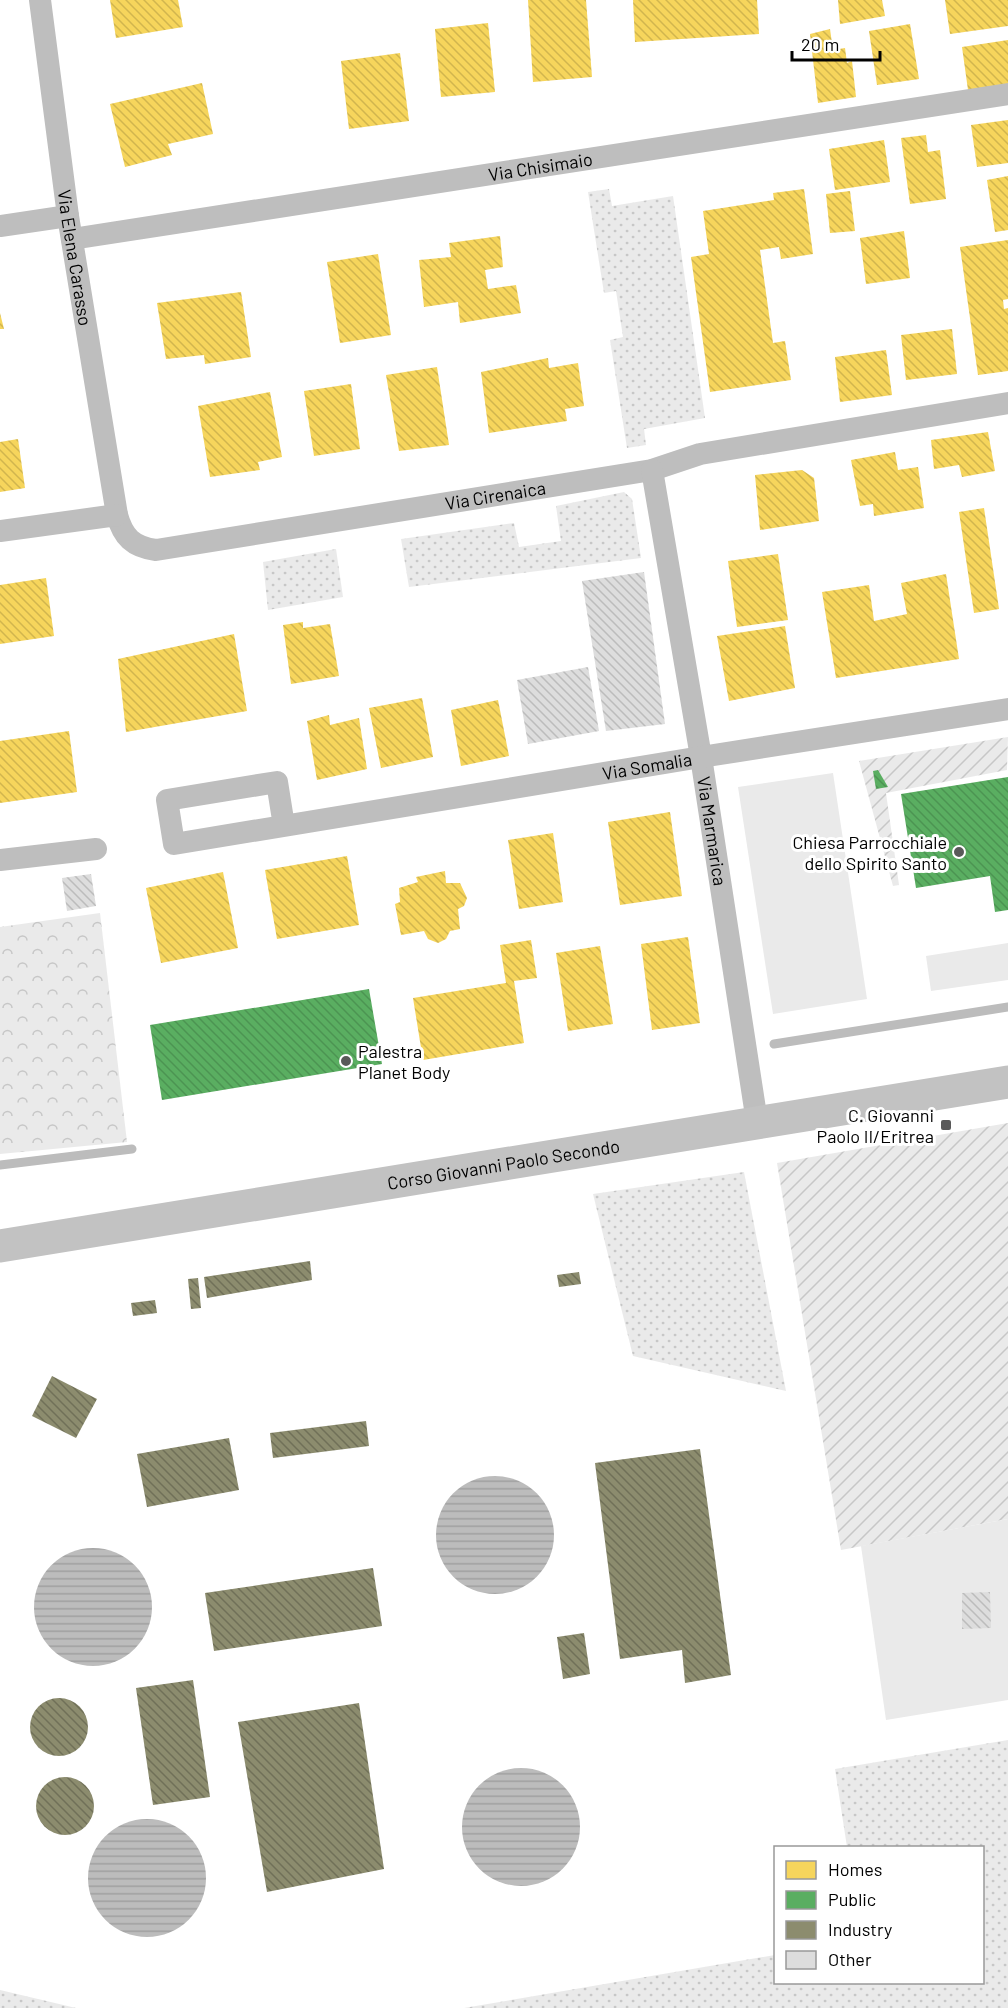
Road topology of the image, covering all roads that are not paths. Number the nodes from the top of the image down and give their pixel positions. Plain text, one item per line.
1 (40, 0) edge
2 (1008, 94) edge
3 (68, 216) junction
4 (0, 226) edge
5 (72, 239) junction
6 (1008, 403) edge
7 (651, 470) junction
8 (117, 515) junction
9 (0, 531) edge
10 (1008, 709) edge
11 (701, 757) junction
12 (284, 826) junction
13 (96, 849) dead end
14 (0, 860) edge
15 (1008, 1082) edge
16 (757, 1122) junction
17 (0, 1246) edge

1 - 3 street, Via Elena Carasso
2 - 5 street, Via Chisimaio
3 - 4 street
3 - 5 street, Via Elena Carasso
5 - 8 street, Via Elena Carasso
6 - 7 street, Via Cirenaica
7 - 8 street, Via Cirenaica
7 - 11 street, Via Marmarica
8 - 9 street
10 - 11 street, Via Somalia
11 - 12 street, Via Somalia
11 - 16 street, Via Marmarica
12 - 12 street, Via Somalia
13 - 14 street
15 - 16 main road, Corso Giovanni Paolo Secondo
16 - 17 main road, Corso Giovanni Paolo Secondo

